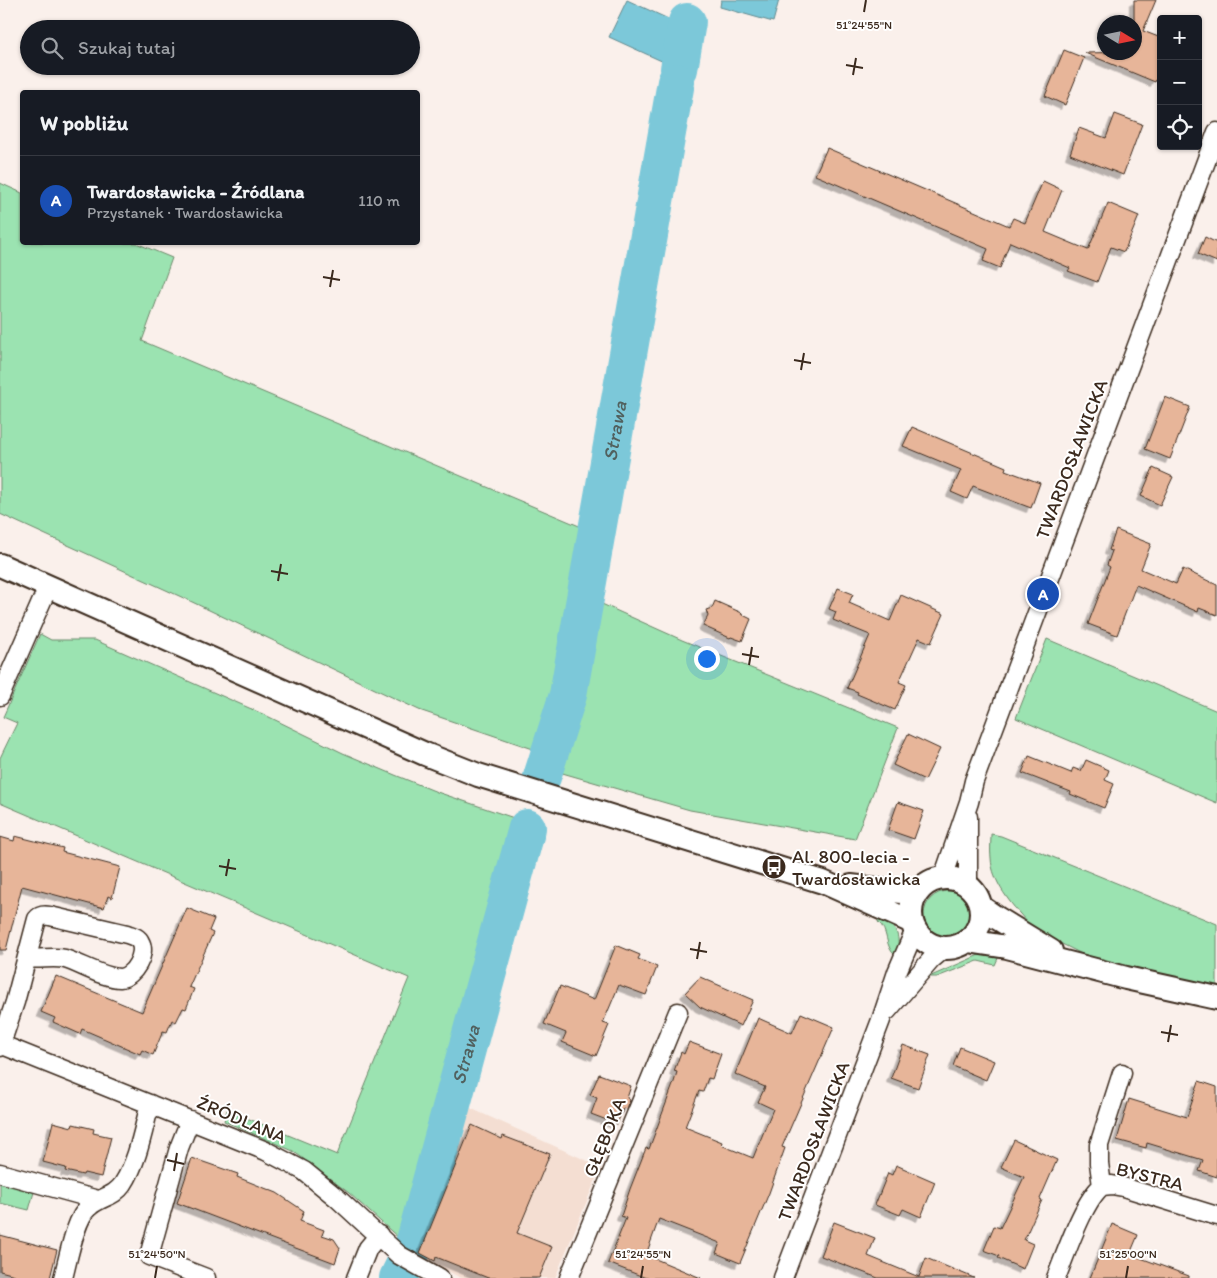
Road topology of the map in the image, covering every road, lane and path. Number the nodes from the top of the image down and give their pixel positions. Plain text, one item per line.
1 (1217, 132) edge
2 (0, 565) edge
3 (48, 586) junction
4 (0, 696) edge
5 (969, 802) junction
6 (944, 878) junction
7 (823, 882) junction
8 (968, 885) junction
9 (918, 891) junction
10 (981, 907) junction
11 (913, 926) junction
12 (968, 941) junction
13 (944, 949) junction
14 (27, 958) junction
15 (1083, 967) junction
16 (1217, 998) edge
17 (678, 1012) dead end
18 (881, 1020) junction
19 (0, 1045) edge
20 (1122, 1073) dead end
21 (150, 1104) junction
22 (190, 1120) junction
23 (0, 1174) edge
24 (1102, 1186) junction
25 (98, 1200) junction
26 (1217, 1216) edge
27 (379, 1235) junction
28 (63, 1278) edge
29 (206, 1278) edge
30 (356, 1278) edge
31 (440, 1278) edge
32 (569, 1278) edge
33 (784, 1278) edge
34 (1056, 1278) edge

1 - 5 street, TWARDOSŁAWICKA
2 - 3 street
3 - 4 street
3 - 7 street
5 - 6 street, TWARDOSŁAWICKA
5 - 8 street, TWARDOSŁAWICKA
6 - 8 street
6 - 9 street
7 - 9 street
7 - 11 street
8 - 10 street
9 - 11 street
10 - 12 street
10 - 15 street
11 - 13 street
11 - 18 street, TWARDOSŁAWICKA
12 - 13 street
12 - 15 street
13 - 18 street, TWARDOSŁAWICKA
14 - 14 street
14 - 19 street
15 - 16 street
17 - 32 street, GŁĘBOKA
18 - 33 street, TWARDOSŁAWICKA
19 - 21 street, ŹRÓDLANA
20 - 24 street
21 - 22 street, ŹRÓDLANA
21 - 25 street
22 - 27 street, ŹRÓDLANA
22 - 29 street
23 - 25 street
24 - 26 street, BYSTRA
24 - 34 street
25 - 28 street
27 - 30 street
27 - 31 street, ŹRÓDLANA

